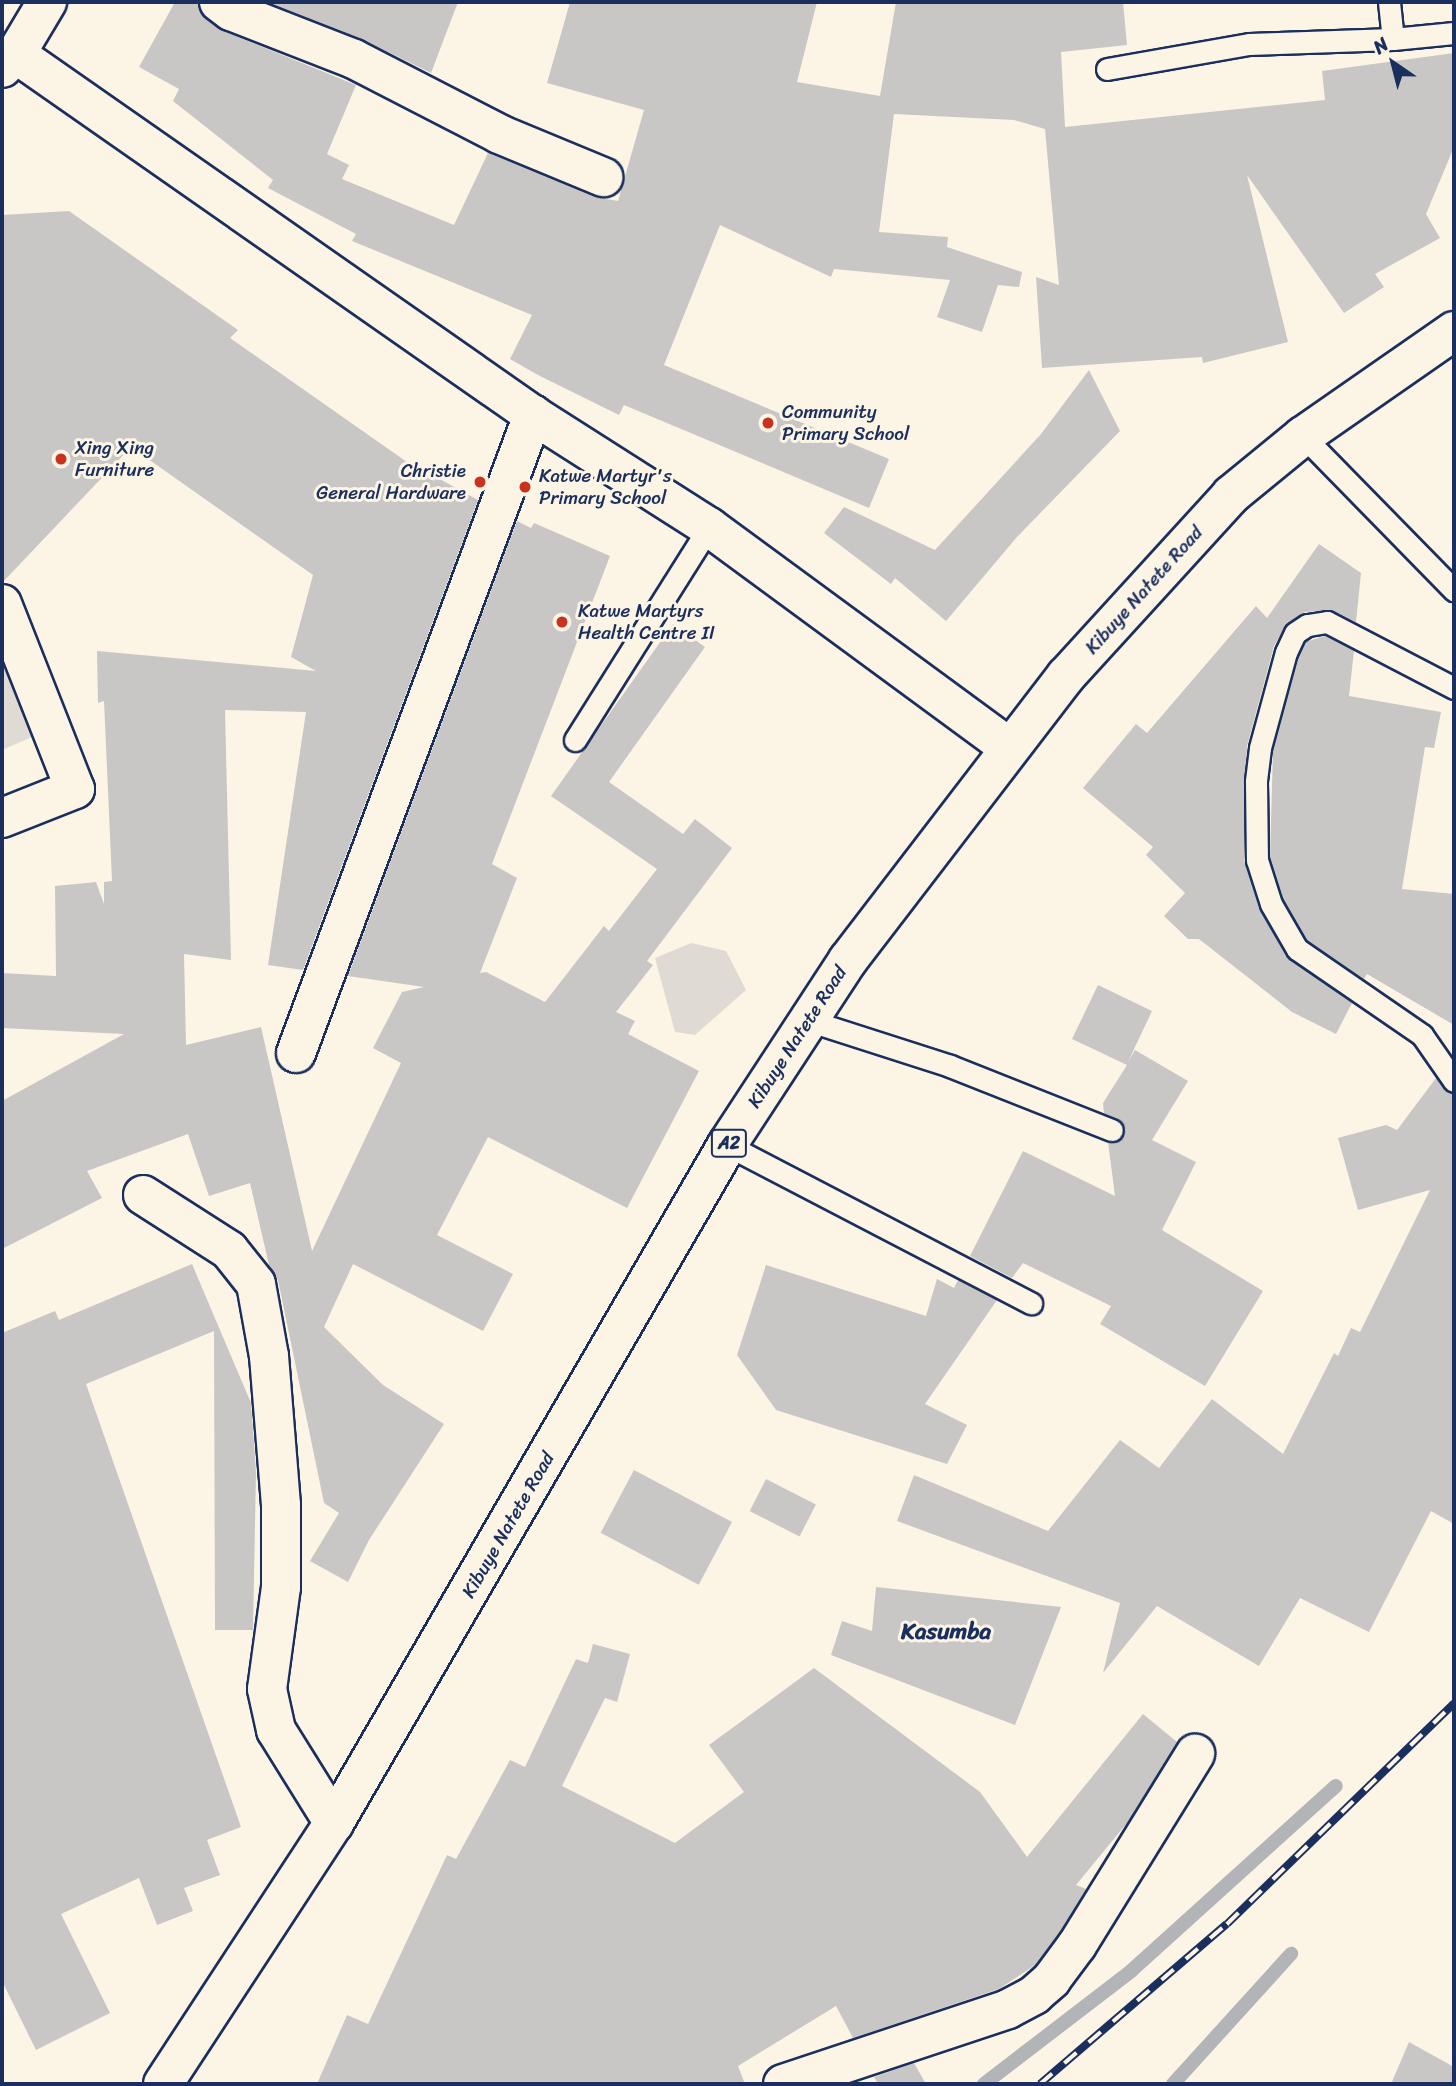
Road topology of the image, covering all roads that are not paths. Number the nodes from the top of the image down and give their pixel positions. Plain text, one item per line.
1 (47, 2) edge
2 (219, 2) edge
3 (1389, 2) edge
4 (1454, 33) edge
5 (1393, 38) junction
6 (9, 61) edge
7 (1107, 69) dead end
8 (603, 177) dead end
9 (1454, 331) edge
10 (533, 415) junction
11 (1303, 436) junction
12 (709, 527) junction
13 (1454, 590) edge
14 (2, 604) edge
15 (1454, 688) edge
16 (575, 740) dead end
17 (1010, 748) junction
18 (2, 818) edge
19 (807, 1020) junction
20 (296, 1053) dead end
21 (1454, 1081) edge
22 (1112, 1130) dead end
23 (727, 1145) junction
24 (143, 1195) dead end
25 (1031, 1303) dead end
26 (1195, 1754) dead end
27 (334, 1824) junction
28 (163, 2084) edge
29 (783, 2084) edge

1 - 6 street
2 - 8 street
3 - 5 lane
4 - 5 lane
5 - 7 lane
6 - 10 street
9 - 11 street, Kibuye Natete Road / A2
10 - 12 street
10 - 20 street
11 - 13 lane
11 - 17 street, Kibuye Natete Road / A2
12 - 16 lane
12 - 17 street
14 - 18 street
15 - 21 lane
17 - 19 street, Kibuye Natete Road / A2
19 - 22 lane
19 - 23 street, Kibuye Natete Road / A2
23 - 25 lane
23 - 27 street, Kibuye Natete Road / A2
24 - 27 street
26 - 29 street
27 - 28 street, Kibuye Natete Road / A2

